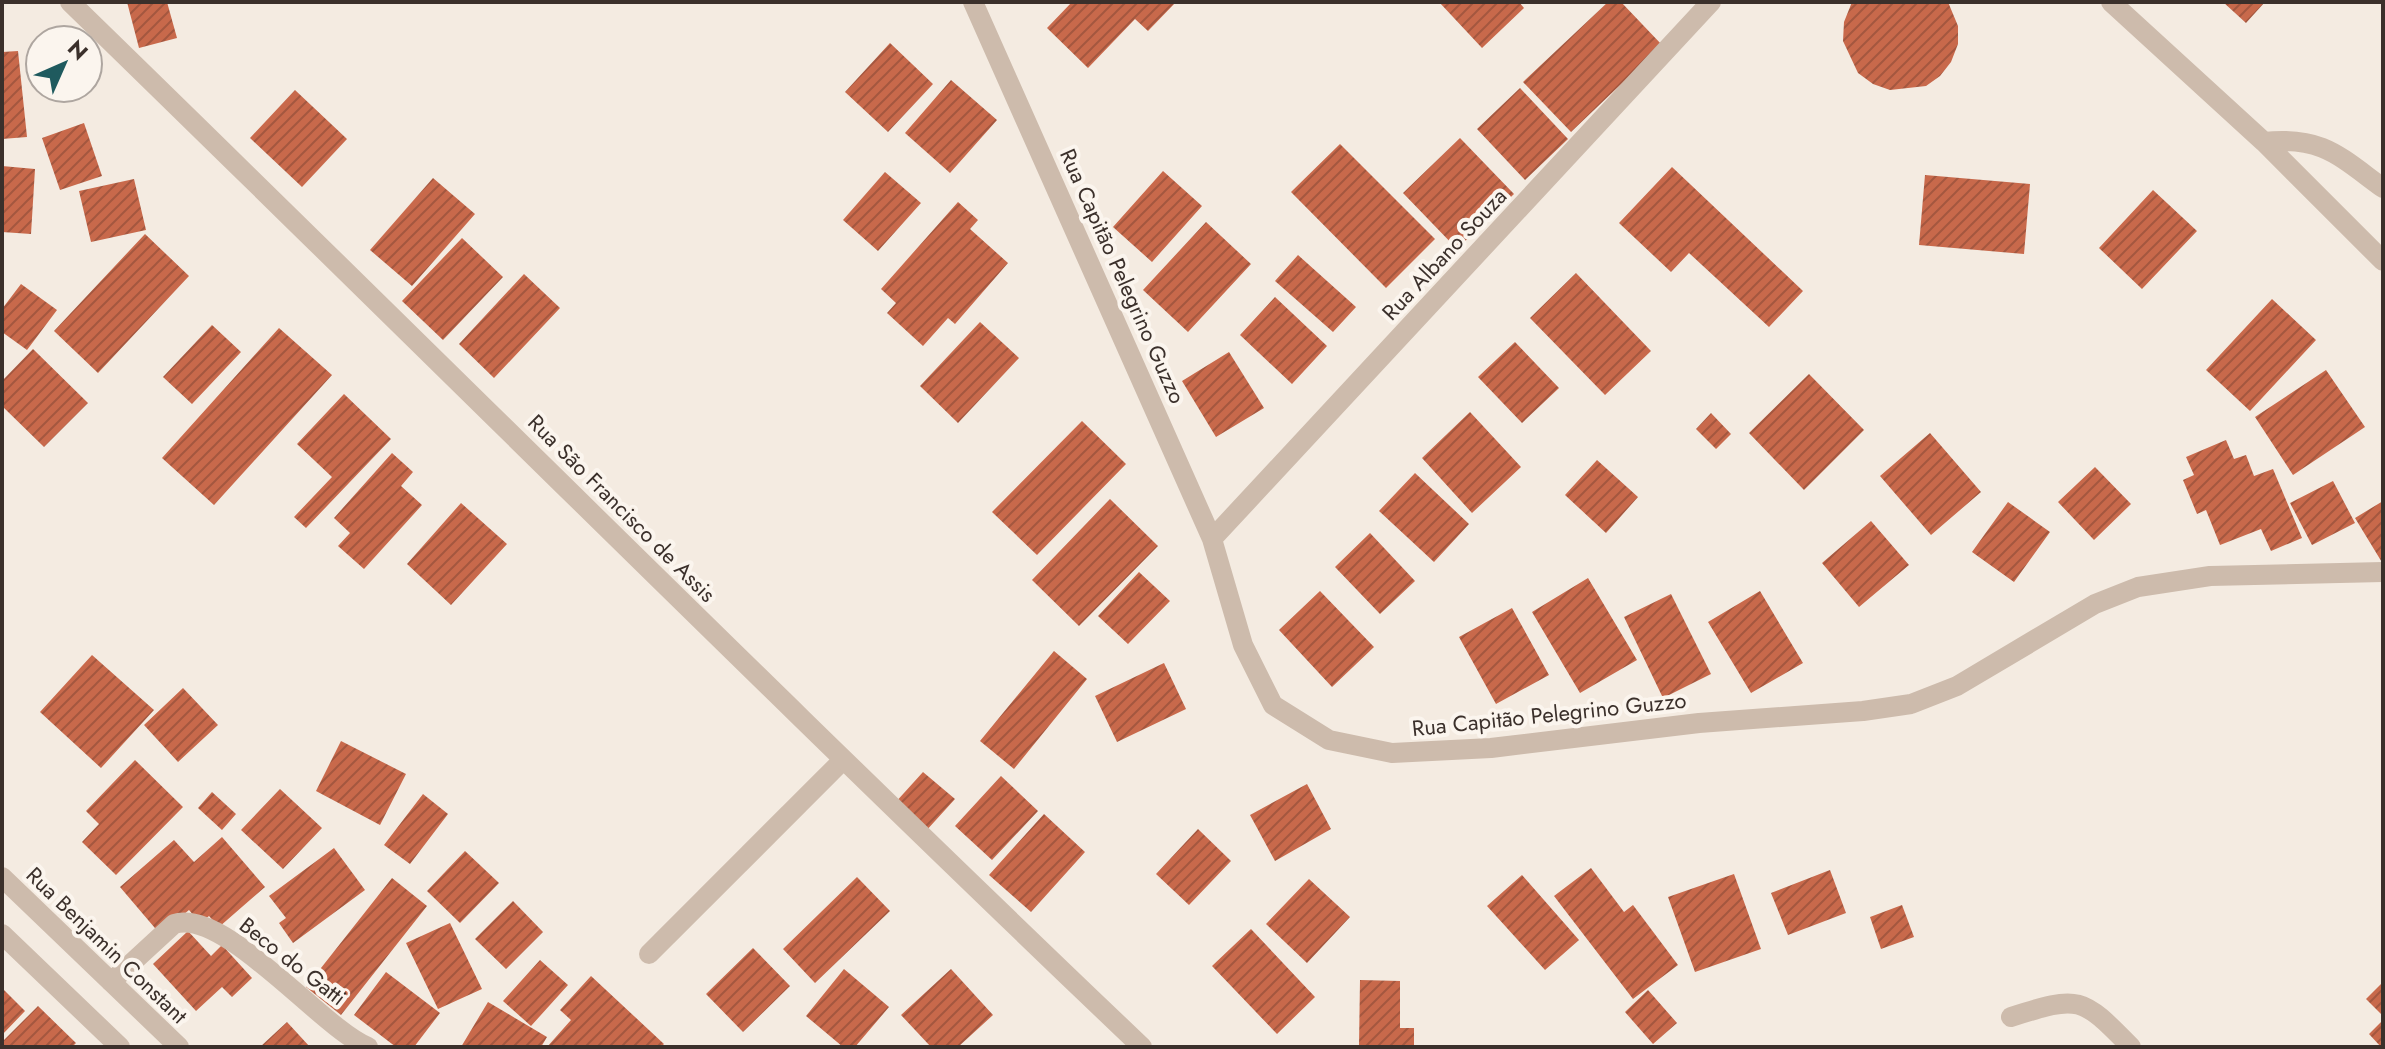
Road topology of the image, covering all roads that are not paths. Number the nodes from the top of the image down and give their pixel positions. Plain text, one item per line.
1 (70, 2) edge
2 (973, 2) edge
3 (1711, 2) edge
4 (2111, 2) edge
5 (2264, 142) junction
6 (2383, 188) edge
7 (2383, 261) edge
8 (1212, 539) junction
9 (2383, 572) edge
10 (842, 761) junction
11 (2, 877) edge
12 (2, 934) edge
13 (649, 954) dead end
14 (111, 982) junction
15 (2011, 1017) dead end
16 (120, 1047) edge
17 (179, 1047) edge
18 (368, 1047) edge
19 (1142, 1047) edge
20 (2131, 1047) edge

1 - 10 street, Rua São Francisco de Assis
2 - 8 street, Rua Capitão Pelegrino Guzzo
3 - 8 street, Rua Albano Souza
4 - 5 street
5 - 6 street
5 - 7 street
8 - 9 street, Rua Capitão Pelegrino Guzzo
10 - 13 street
10 - 19 street, Rua São Francisco de Assis
11 - 14 street, Rua Benjamin Constant
12 - 16 street
14 - 17 street, Rua Benjamin Constant
14 - 18 street, Beco do Gatti
15 - 20 street

